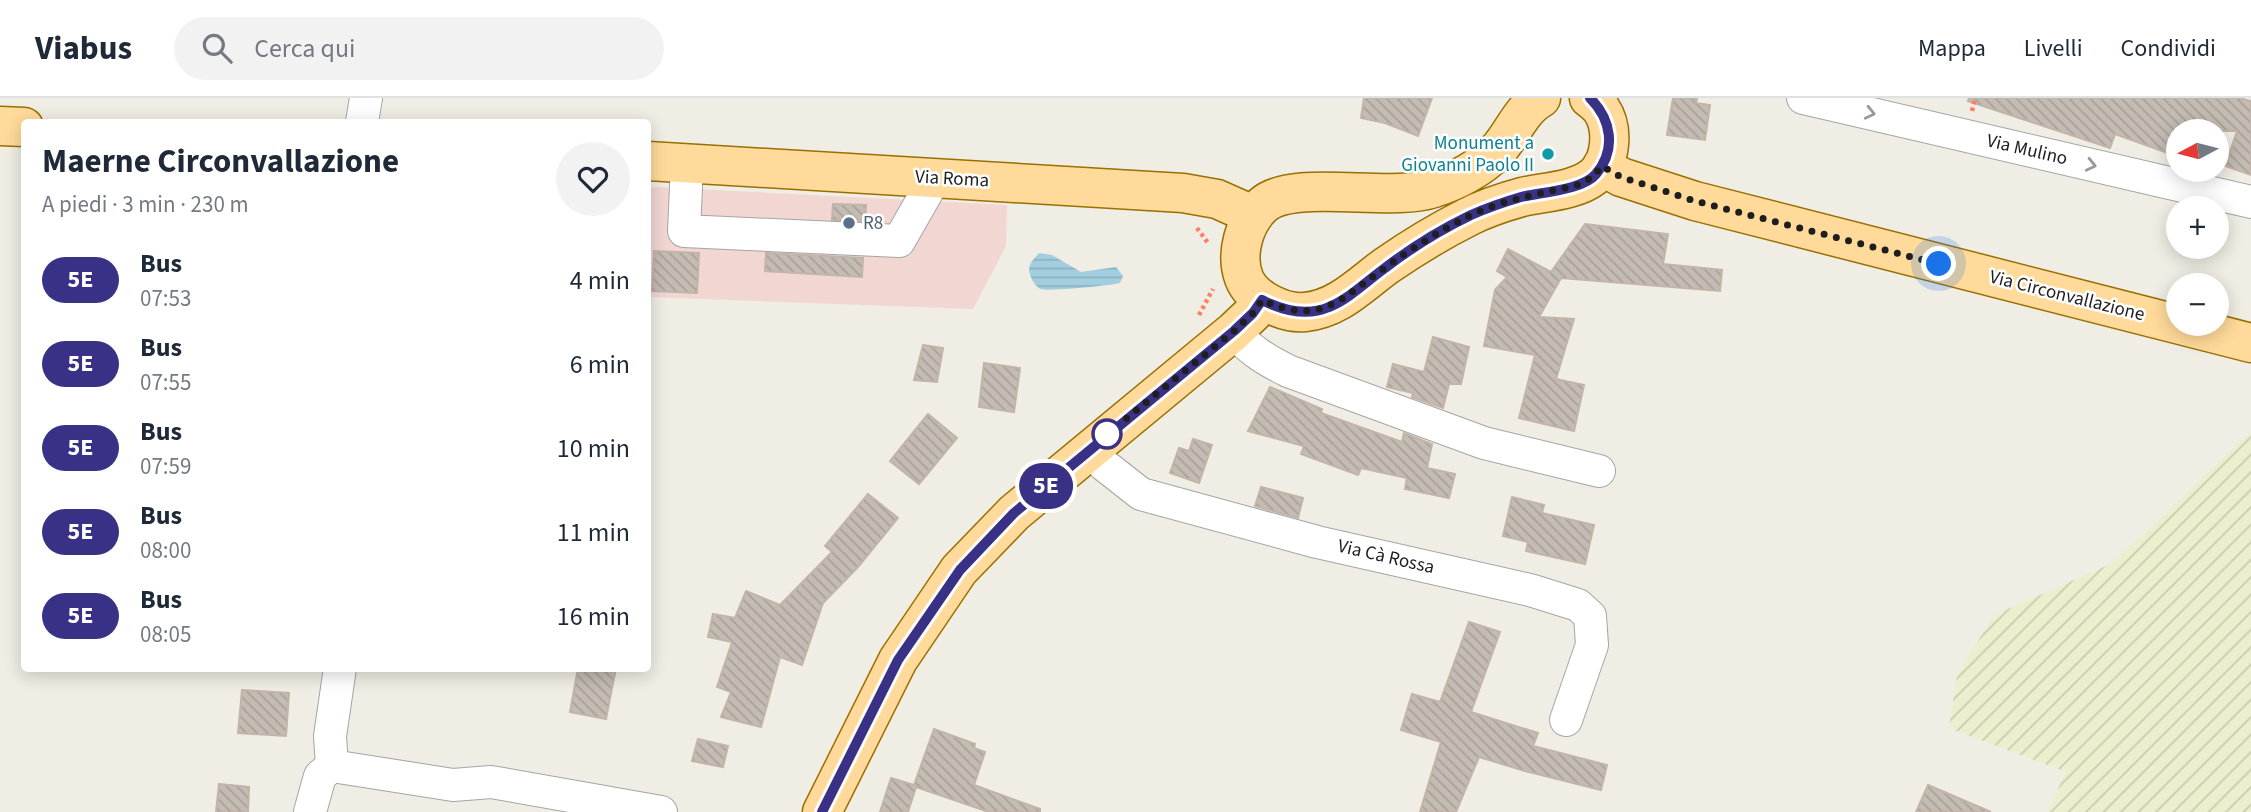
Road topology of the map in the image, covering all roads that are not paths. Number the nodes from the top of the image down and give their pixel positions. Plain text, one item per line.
1 (366, 98) edge
2 (1541, 98) edge
3 (1590, 98) edge
4 (1803, 98) edge
5 (362, 119) edge
6 (0, 126) edge
7 (21, 127) edge
8 (651, 161) edge
9 (687, 164) junction
10 (1602, 166) junction
11 (935, 178) junction
12 (1452, 181) junction
13 (1520, 198) junction
14 (2251, 202) edge
15 (1253, 215) junction
16 (1262, 300) junction
17 (1234, 331) junction
18 (2251, 343) edge
19 (1091, 448) junction
20 (1598, 471) dead end
21 (339, 672) edge
22 (1566, 720) dead end
23 (332, 766) junction
24 (310, 812) edge
25 (661, 812) edge
26 (822, 812) edge

1 - 5 street
2 - 12 main road
3 - 10 main road
4 -> 14 street, Via Mulino
6 - 7 main road
8 - 9 main road, Via Roma
9 - 11 main road, Via Roma
9 - 11 street
10 - 13 main road
10 - 18 main road, Via Circonvallazione
11 - 15 main road, Via Roma
12 - 13 street
12 - 15 main road
13 - 16 main road
15 - 16 main road
16 - 17 main road
17 - 19 main road
17 - 20 street
19 - 22 street, Via Cà Rossa
19 - 26 main road
21 - 23 street
23 - 24 street
23 - 25 street

